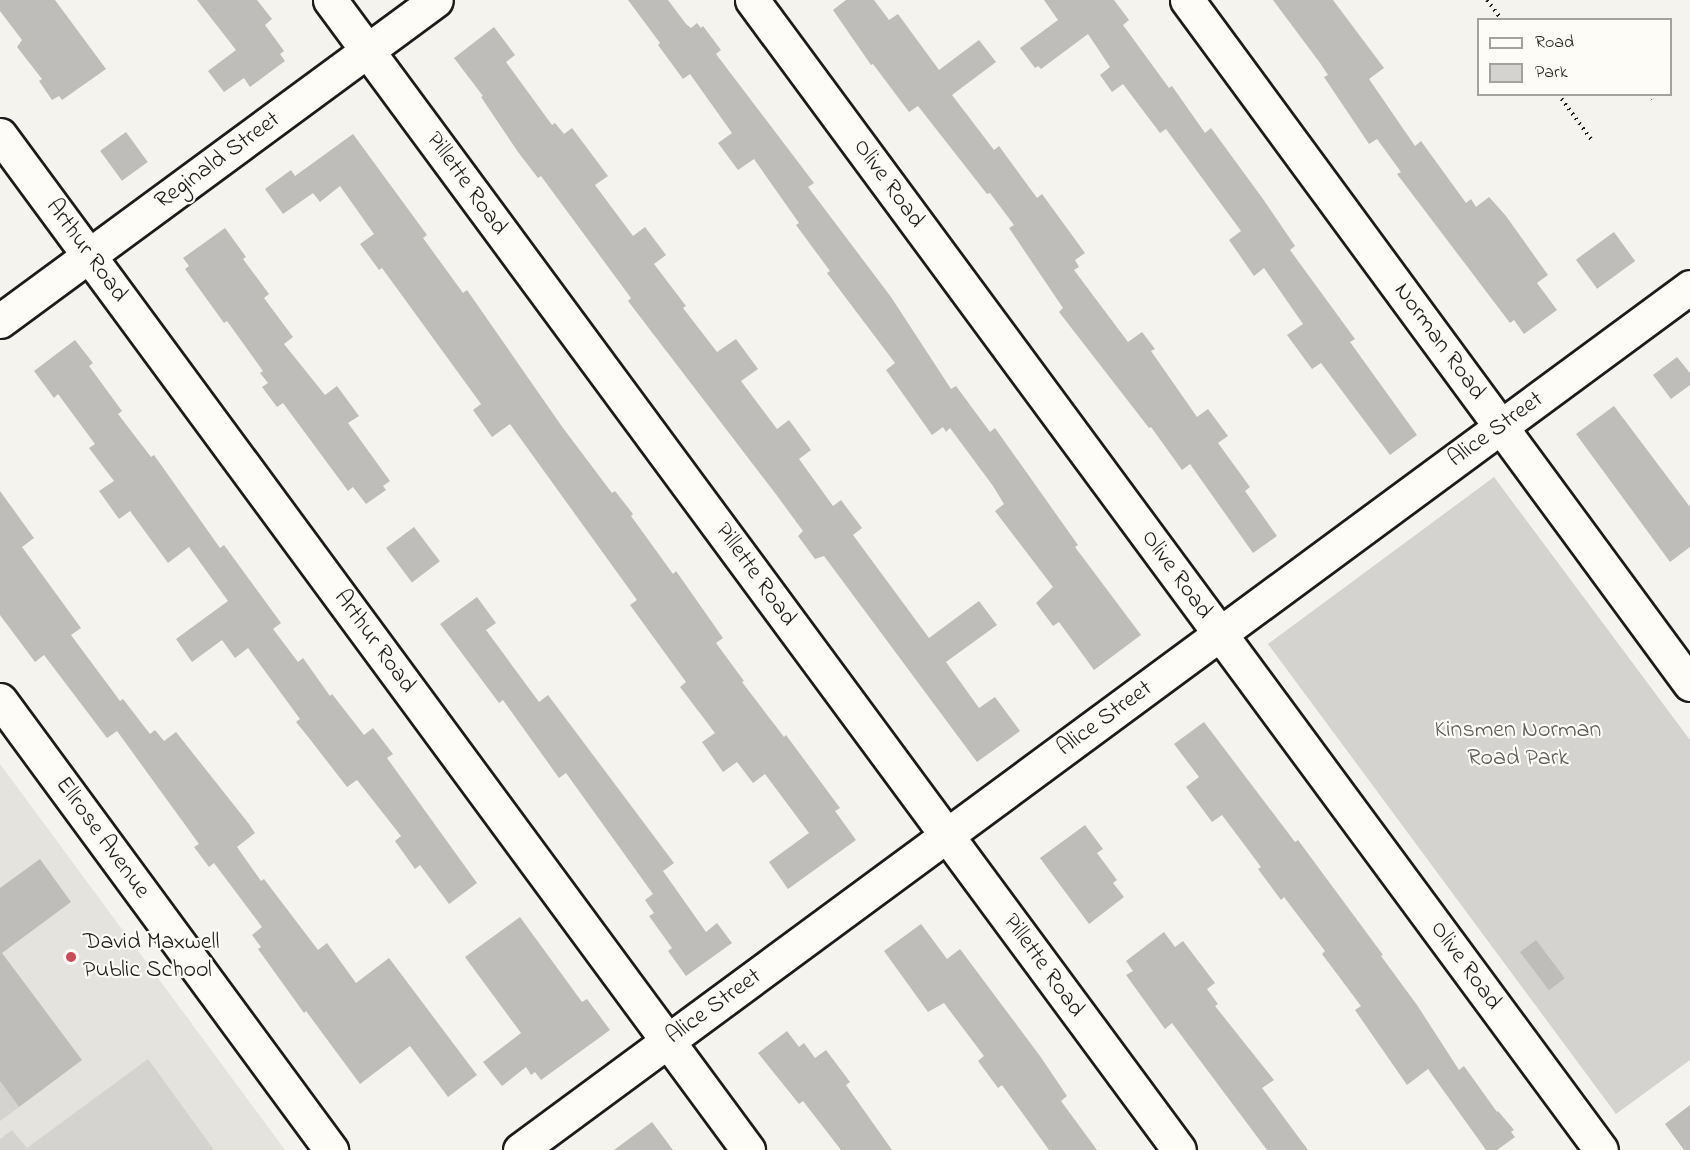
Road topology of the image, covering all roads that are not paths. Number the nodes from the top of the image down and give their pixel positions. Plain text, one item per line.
1 (330, 0) edge
2 (436, 0) edge
3 (752, 0) edge
4 (1187, 0) edge
5 (367, 51) junction
6 (0, 135) edge
7 (89, 256) junction
8 (1690, 287) edge
9 (0, 321) edge
10 (1500, 426) junction
11 (1220, 634) junction
12 (1690, 684) edge
13 (0, 700) edge
14 (947, 835) junction
15 (668, 1041) junction
16 (331, 1150) edge
17 (520, 1150) edge
18 (748, 1150) edge
19 (1179, 1150) edge
20 (1601, 1150) edge

1 - 5 street, Pillette Road
2 - 5 street, Reginald Street
3 - 11 street, Olive Road
4 - 10 street, Norman Road
5 - 7 street, Reginald Street
5 - 14 street, Pillette Road
6 - 7 street, Arthur Road
7 - 9 street, Reginald Street
7 - 15 street, Arthur Road
8 - 10 street, Alice Street
10 - 11 street, Alice Street
10 - 12 street, Norman Road
11 - 14 street, Alice Street
11 - 20 street, Olive Road
13 - 16 street, Ellrose Avenue
14 - 15 street, Alice Street
14 - 19 street, Pillette Road
15 - 17 street, Alice Street
15 - 18 street, Arthur Road

